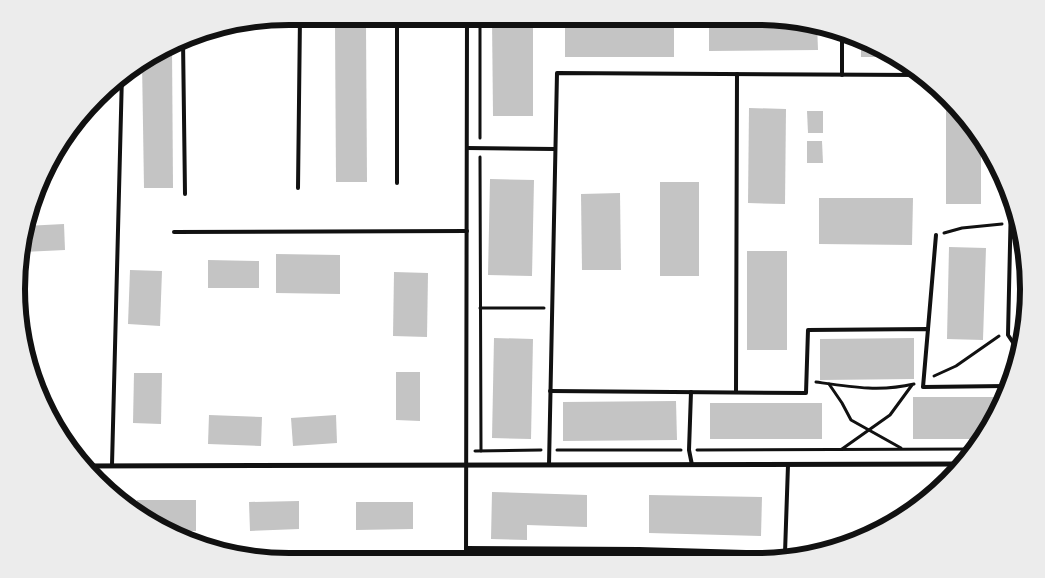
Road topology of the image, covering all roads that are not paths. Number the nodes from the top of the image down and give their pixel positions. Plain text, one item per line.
1 (300, 25) edge
2 (397, 25) edge
3 (467, 25) edge
4 (842, 39) edge
5 (183, 47) edge
6 (737, 74) junction
7 (842, 75) junction
8 (911, 75) edge
9 (122, 85) edge
10 (467, 148) junction
11 (555, 149) junction
12 (397, 183) dead end
13 (298, 188) dead end
14 (185, 194) dead end
15 (1010, 218) edge
16 (467, 231) junction
17 (174, 232) dead end
18 (936, 236) road end
19 (928, 329) junction
20 (1014, 344) edge
21 (1001, 386) edge
22 (550, 391) junction
23 (691, 392) junction
24 (736, 392) junction
25 (788, 464) junction
26 (953, 464) edge
27 (467, 465) junction
28 (549, 465) junction
29 (692, 465) junction
30 (94, 466) edge
31 (112, 466) junction
32 (466, 548) junction
33 (639, 549) junction
34 (785, 551) edge
35 (765, 552) edge
36 (466, 553) edge
37 (639, 553) edge

1 - 13 lane
2 - 12 lane
3 - 10 lane
4 - 7 lane
5 - 14 lane
6 - 7 lane
6 - 11 lane
6 - 24 lane
7 - 8 lane
9 - 31 lane
10 - 11 lane
10 - 16 lane
11 - 22 lane
15 - 20 lane
16 - 17 lane
16 - 27 lane
18 - 19 lane
19 - 21 lane
19 - 24 lane
22 - 23 lane
22 - 28 lane
23 - 24 lane
23 - 29 lane
25 - 26 street
25 - 29 street
25 - 34 lane
27 - 28 street
27 - 31 street
27 - 32 lane
28 - 29 street
30 - 31 street
32 - 33 lane
32 - 36 lane
33 - 35 lane
33 - 37 lane

